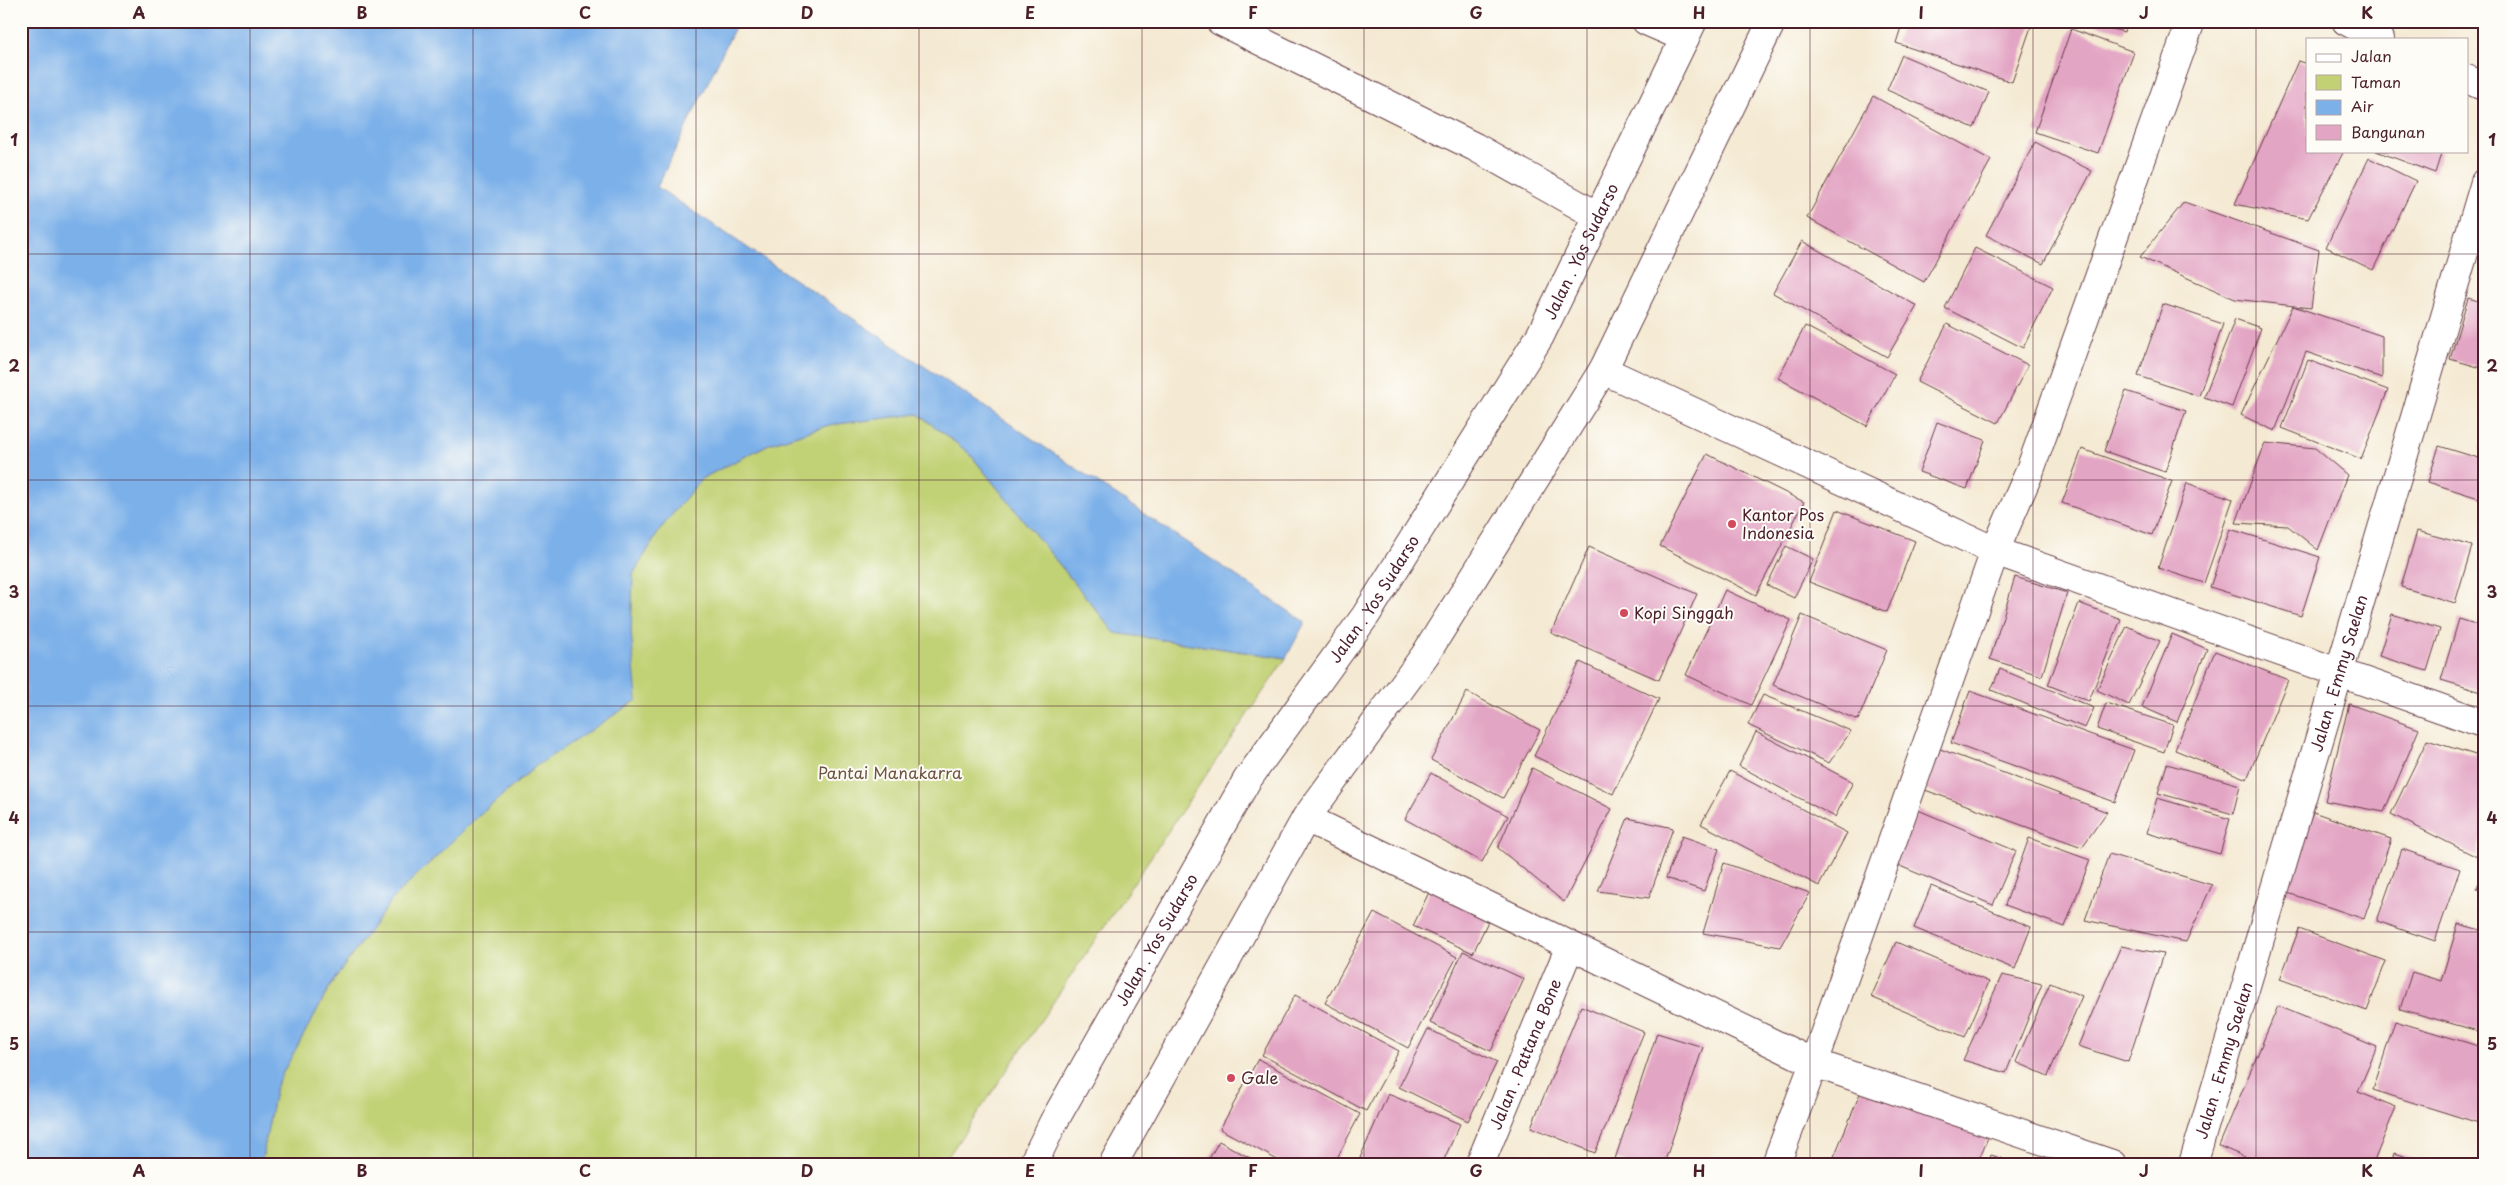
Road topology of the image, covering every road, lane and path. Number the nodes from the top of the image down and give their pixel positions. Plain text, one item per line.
1 (1220, 21) edge
2 (1646, 21) edge
3 (1772, 21) edge
4 (2191, 21) edge
5 (2346, 21) edge
6 (1689, 30) edge
7 (2378, 38) edge
8 (2468, 79) edge
9 (2485, 87) edge
10 (2485, 182) edge
11 (1598, 216) junction
12 (1603, 370) junction
13 (1995, 551) junction
14 (2340, 673) junction
15 (2485, 724) edge
16 (1306, 818) junction
17 (1570, 946) junction
18 (1814, 1063) junction
19 (1033, 1164) edge
20 (1113, 1164) edge
21 (1480, 1164) edge
22 (1776, 1164) edge
23 (2112, 1164) edge
24 (2193, 1164) edge

1 - 11 main road
2 - 6 main road
3 - 12 main road
4 - 13 main road
5 - 7 main road
6 - 11 main road, Jalan . Yos Sudarso
8 - 9 main road
10 - 14 main road, Jalan . Emmy Saelan
11 - 19 main road, Jalan . Yos Sudarso
12 - 13 main road
12 - 16 main road
13 - 14 main road
13 - 18 main road
14 - 15 main road
14 - 24 main road, Jalan . Emmy Saelan
16 - 17 main road
16 - 20 main road
17 - 18 main road
17 - 21 main road, Jalan . Pattana Bone
18 - 22 main road
18 - 23 main road

